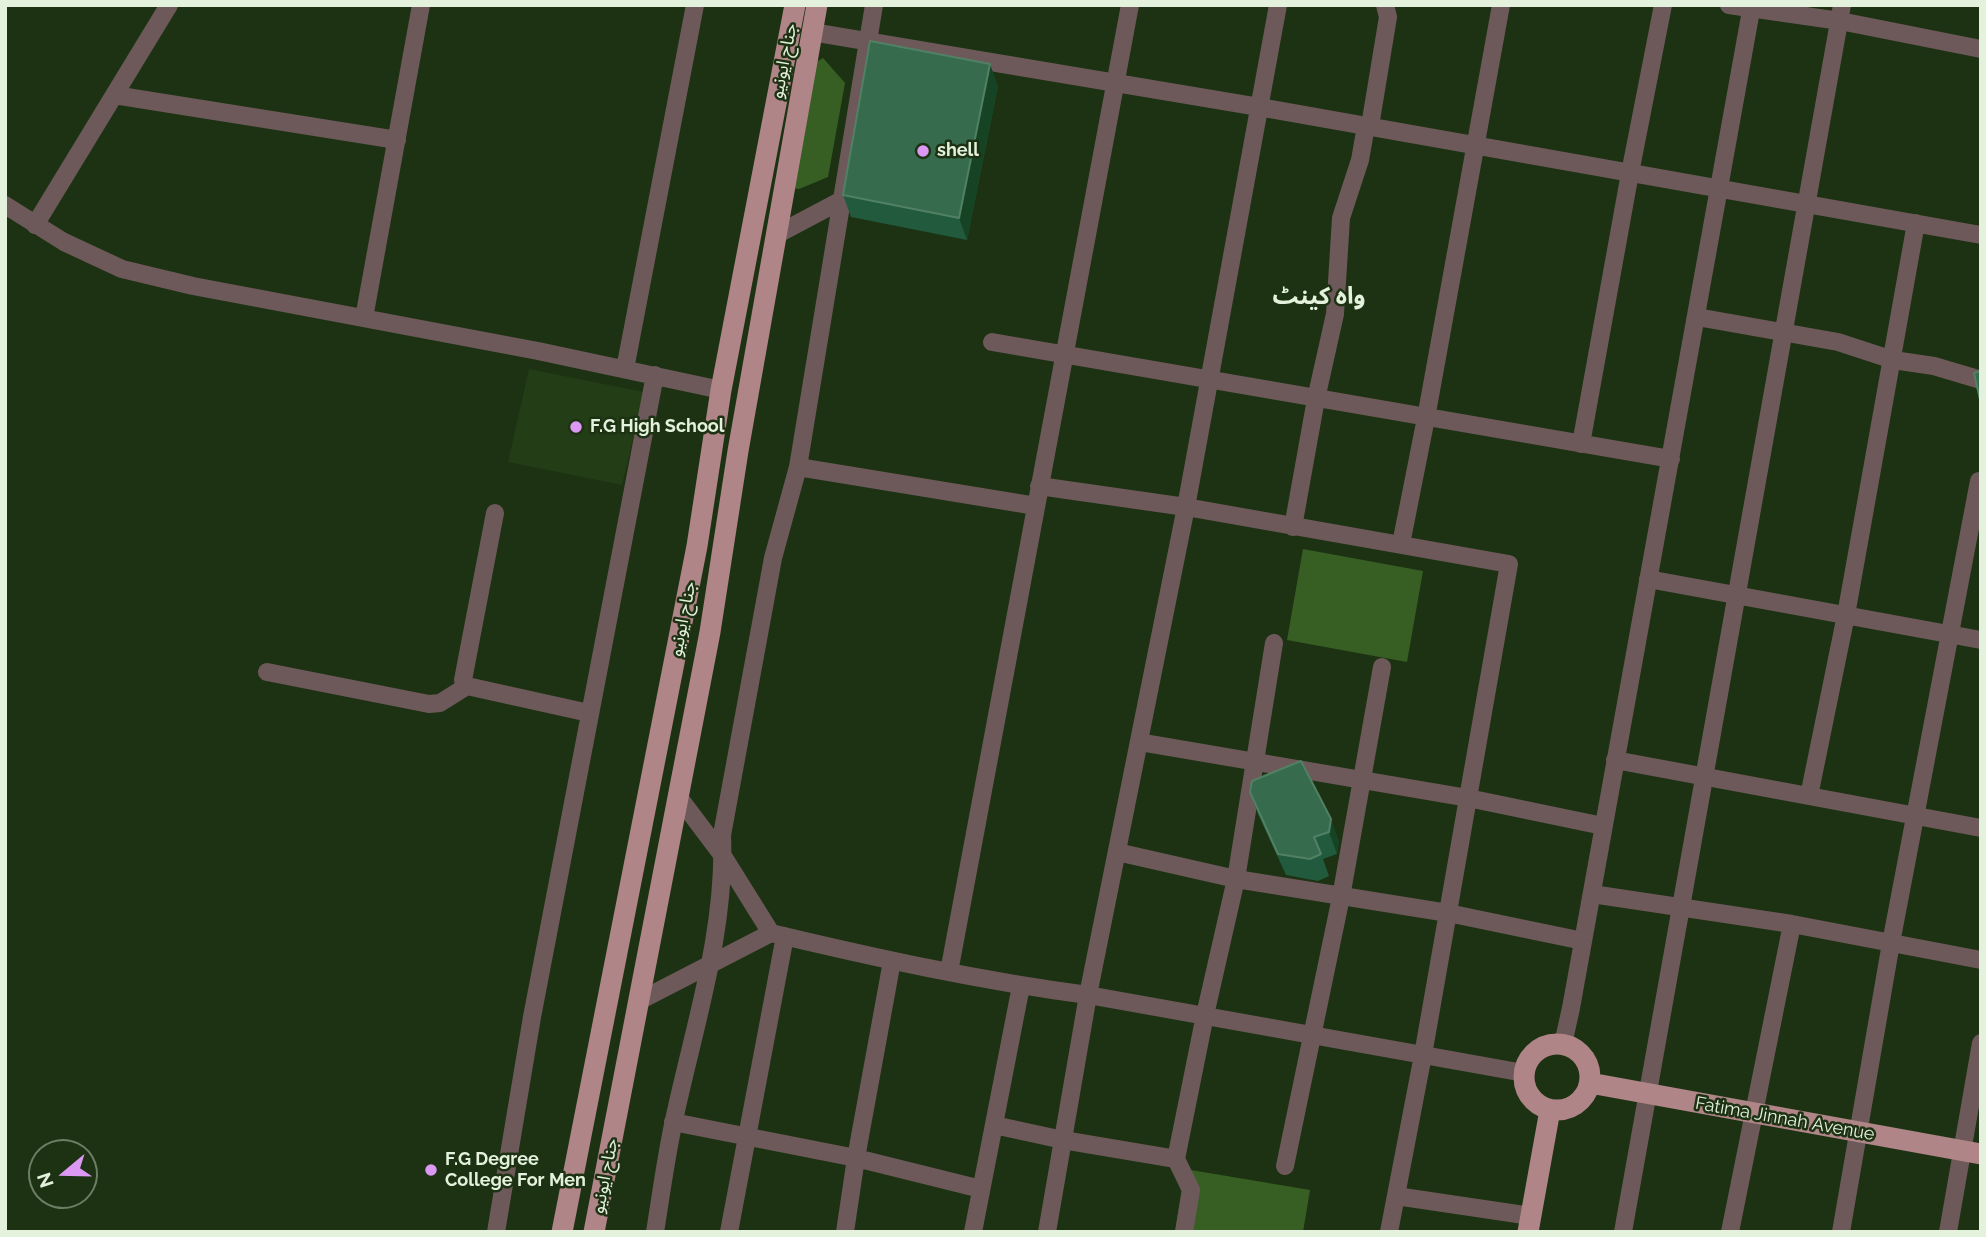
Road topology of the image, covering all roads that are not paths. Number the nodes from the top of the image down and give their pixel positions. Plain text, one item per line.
1 (169, 5) edge
2 (421, 5) edge
3 (695, 5) edge
4 (795, 5) edge
5 (817, 5) edge
6 (874, 5) edge
7 (1130, 5) edge
8 (1278, 5) edge
9 (1385, 5) edge
10 (1501, 5) edge
11 (1663, 5) edge
12 (1729, 5) edge
13 (1752, 8) edge
14 (1841, 13) edge
15 (812, 32) junction
16 (867, 41) junction
17 (1981, 49) edge
18 (1116, 84) junction
19 (114, 95) junction
20 (1259, 107) junction
21 (1368, 126) junction
22 (397, 140) junction
23 (1476, 145) junction
24 (1630, 173) junction
25 (1719, 188) junction
26 (842, 200) junction
27 (1806, 204) junction
28 (5, 205) edge
29 (1916, 223) junction
30 (34, 225) junction
31 (776, 235) junction
32 (1981, 235) edge
33 (1697, 317) junction
34 (364, 318) junction
35 (1783, 331) junction
36 (992, 342) dead end
37 (1064, 354) junction
38 (1893, 360) junction
39 (625, 369) junction
40 (655, 375) junction
41 (1208, 380) junction
42 (1981, 380) edge
43 (720, 390) junction
44 (1316, 399) junction
45 (1426, 418) junction
46 (1581, 444) junction
47 (1671, 459) junction
48 (798, 467) junction
49 (1979, 481) dead end
50 (1039, 486) junction
51 (1036, 506) junction
52 (1186, 507) junction
53 (495, 513) dead end
54 (1293, 527) junction
55 (1401, 544) junction
56 (1648, 579) junction
57 (1736, 595) junction
58 (1846, 615) junction
59 (1950, 634) junction
60 (1981, 640) edge
61 (1274, 643) dead end
62 (1382, 667) dead end
63 (267, 672) dead end
64 (467, 686) junction
65 (589, 713) junction
66 (1139, 742) junction
67 (1615, 760) junction
68 (1255, 762) junction
69 (1704, 777) junction
70 (1360, 780) junction
71 (677, 794) junction
72 (1809, 796) junction
73 (1468, 798) junction
74 (1916, 816) junction
75 (1603, 825) junction
76 (1981, 828) edge
77 (1117, 852) junction
78 (723, 856) junction
79 (1236, 879) junction
80 (1592, 894) junction
81 (1341, 897) junction
82 (1681, 907) junction
83 (1448, 913) junction
84 (1792, 924) junction
85 (778, 934) junction
86 (1583, 941) junction
87 (1891, 943) junction
88 (1981, 960) edge
89 (892, 961) junction
90 (711, 965) junction
91 (949, 972) junction
92 (1021, 986) junction
93 (1088, 995) junction
94 (639, 1001) junction
95 (1205, 1015) junction
96 (1312, 1035) junction
97 (1981, 1043) edge
98 (1563, 1044) junction
99 (1423, 1055) junction
100 (1524, 1073) junction
101 (1590, 1083) junction
102 (1648, 1094) junction
103 (1550, 1110) junction
104 (1754, 1113) junction
105 (673, 1122) junction
106 (994, 1125) junction
107 (1860, 1132) junction
108 (747, 1138) junction
109 (1063, 1140) junction
110 (1972, 1153) edge
111 (856, 1158) junction
112 (1176, 1158) junction
113 (1285, 1166) dead end
114 (981, 1189) junction
115 (1396, 1196) junction
116 (1530, 1224) edge
117 (496, 1232) edge
118 (562, 1232) edge
119 (594, 1232) edge
120 (655, 1232) edge
121 (729, 1232) edge
122 (845, 1232) edge
123 (973, 1232) edge
124 (1047, 1232) edge
125 (1184, 1232) edge
126 (1389, 1232) edge
127 (1623, 1232) edge
128 (1730, 1232) edge
129 (1841, 1232) edge
130 (1948, 1232) edge

1 - 19 street
2 - 22 street
3 - 39 street
4 - 43 main road, جناح ایونیو
5 - 15 main road, جناح ایونیو
6 - 16 street
7 - 18 street
8 - 20 street
9 - 21 street
10 - 23 street
11 - 24 street
12 - 13 street
13 - 14 street
13 - 25 street
14 - 17 street
14 - 27 street
15 - 16 street
15 - 31 main road, جناح ایونیو
16 - 18 street
16 - 26 street
18 - 20 street
18 - 37 street
19 - 22 street
19 - 30 street
20 - 21 street
20 - 41 street
21 - 23 street
21 - 44 street
22 - 34 street
23 - 24 street
23 - 45 street
24 - 25 street
24 - 46 street
25 - 27 street
25 - 33 street
26 - 31 street
26 - 48 street
27 - 29 street
27 - 35 street
28 - 30 street
29 - 32 street
29 - 38 street
30 - 34 street
31 - 71 main road, جناح ایونیو
33 - 35 street
33 - 47 street
34 - 39 street
35 - 38 street
35 - 57 street
36 - 37 street
37 - 41 street
37 - 50 street
38 - 42 street
38 - 58 street
39 - 40 street
40 - 43 street
40 - 65 street
41 - 44 street
41 - 52 street
43 - 118 main road, جناح ایونیو
44 - 45 street
44 - 54 street
45 - 46 street
45 - 55 street
46 - 47 street
47 - 56 street
48 - 51 street
48 - 78 street
49 - 59 street
50 - 51 street
50 - 52 street
51 - 91 street
52 - 54 street
52 - 66 street
53 - 64 street
54 - 55 street
55 - 73 street
56 - 57 street
56 - 67 street
57 - 58 street
57 - 69 street
58 - 59 street
58 - 72 street
59 - 60 street
59 - 74 street
61 - 68 street
62 - 70 street
63 - 64 street
64 - 65 street
65 - 117 street
66 - 68 street
66 - 77 street
67 - 69 street
67 - 75 street
68 - 70 street
68 - 79 street
69 - 72 street
69 - 82 street
70 - 73 street
70 - 81 street
71 - 78 street
71 - 94 main road, جناح ایونیو
72 - 74 street
73 - 75 street
73 - 83 street
74 - 76 street
74 - 87 street
75 - 80 street
77 - 79 street
77 - 93 street
78 - 85 street
78 - 90 street
79 - 81 street
79 - 95 street
80 - 82 street
80 - 86 street
81 - 83 street
81 - 96 street
82 - 84 street
82 - 102 street
83 - 86 street
83 - 99 street
84 - 87 street
84 - 104 street
85 - 89 street
85 - 90 street
85 - 108 street
86 - 98 street
87 - 88 street
87 - 107 street
89 - 91 street
89 - 111 street
90 - 94 street
90 - 105 street
91 - 92 street
92 - 93 street
92 - 106 street
93 - 95 street
93 - 109 street
94 - 119 main road, جناح ایونیو
95 - 96 street
95 - 112 street
96 - 99 street
96 - 113 street
97 - 110 street
98 - 100 main road
98 - 101 main road
99 - 100 street
99 - 115 street
100 - 103 main road
101 - 102 main road, Fatima Jinnah Avenue
101 - 103 main road
102 - 104 main road, Fatima Jinnah Avenue
102 - 127 street
103 - 116 main road
104 - 107 main road, Fatima Jinnah Avenue
104 - 128 street
105 - 108 street
105 - 120 street
106 - 109 street
106 - 114 street
107 - 110 main road, Fatima Jinnah Avenue
107 - 129 street
108 - 111 street
108 - 121 street
109 - 112 street
109 - 124 street
110 - 130 street
111 - 114 street
111 - 122 street
112 - 125 street
114 - 123 street
115 - 116 street
115 - 126 street

